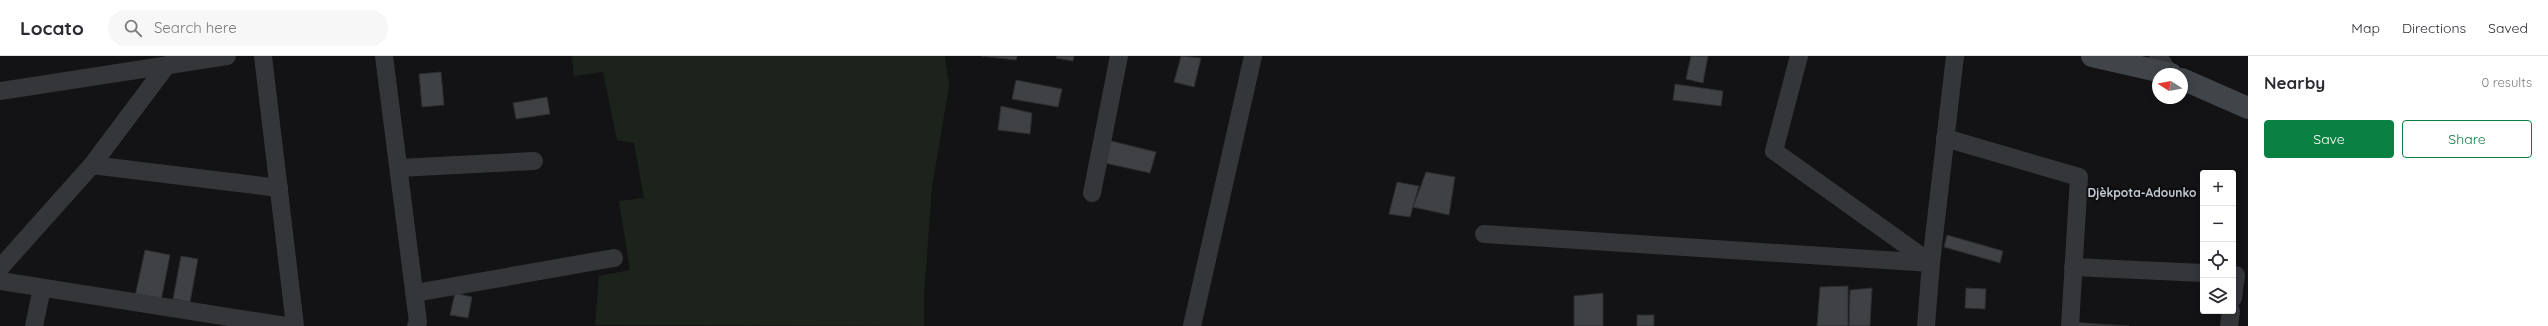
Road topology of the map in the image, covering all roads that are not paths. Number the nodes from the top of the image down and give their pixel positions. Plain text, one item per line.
1 (227, 56) edge
2 (263, 56) edge
3 (384, 56) edge
4 (1119, 56) edge
5 (1253, 56) edge
6 (1800, 56) edge
7 (1955, 56) edge
8 (2092, 56) edge
9 (167, 65) junction
10 (2159, 68) edge
11 (2188, 79) edge
12 (0, 91) edge
13 (2248, 108) edge
14 (1945, 138) junction
15 (534, 161) dead end
16 (92, 165) junction
17 (399, 168) junction
18 (279, 188) junction
19 (1092, 193) dead end
20 (1484, 234) dead end
21 (614, 258) dead end
22 (1931, 263) junction
23 (2073, 267) junction
24 (0, 268) edge
25 (2200, 273) edge
26 (0, 281) edge
27 (42, 288) junction
28 (415, 293) junction
29 (2231, 314) edge
30 (34, 326) edge
31 (286, 326) edge
32 (295, 326) edge
33 (416, 326) edge
34 (1192, 326) edge
35 (1926, 326) edge
36 (2070, 326) edge
37 (2229, 326) edge

1 - 9 street
2 - 18 street
3 - 17 street
4 - 19 street
5 - 34 street
6 - 22 street
7 - 14 street
8 - 10 street
9 - 12 street
9 - 16 street
11 - 13 street
14 - 22 street
14 - 23 street
15 - 17 street
16 - 18 street
16 - 24 street
17 - 28 street
18 - 32 street
20 - 22 street
21 - 28 street
22 - 35 street
23 - 25 street
23 - 36 street
26 - 27 street
27 - 30 street
27 - 31 street
28 - 33 street
29 - 37 street

